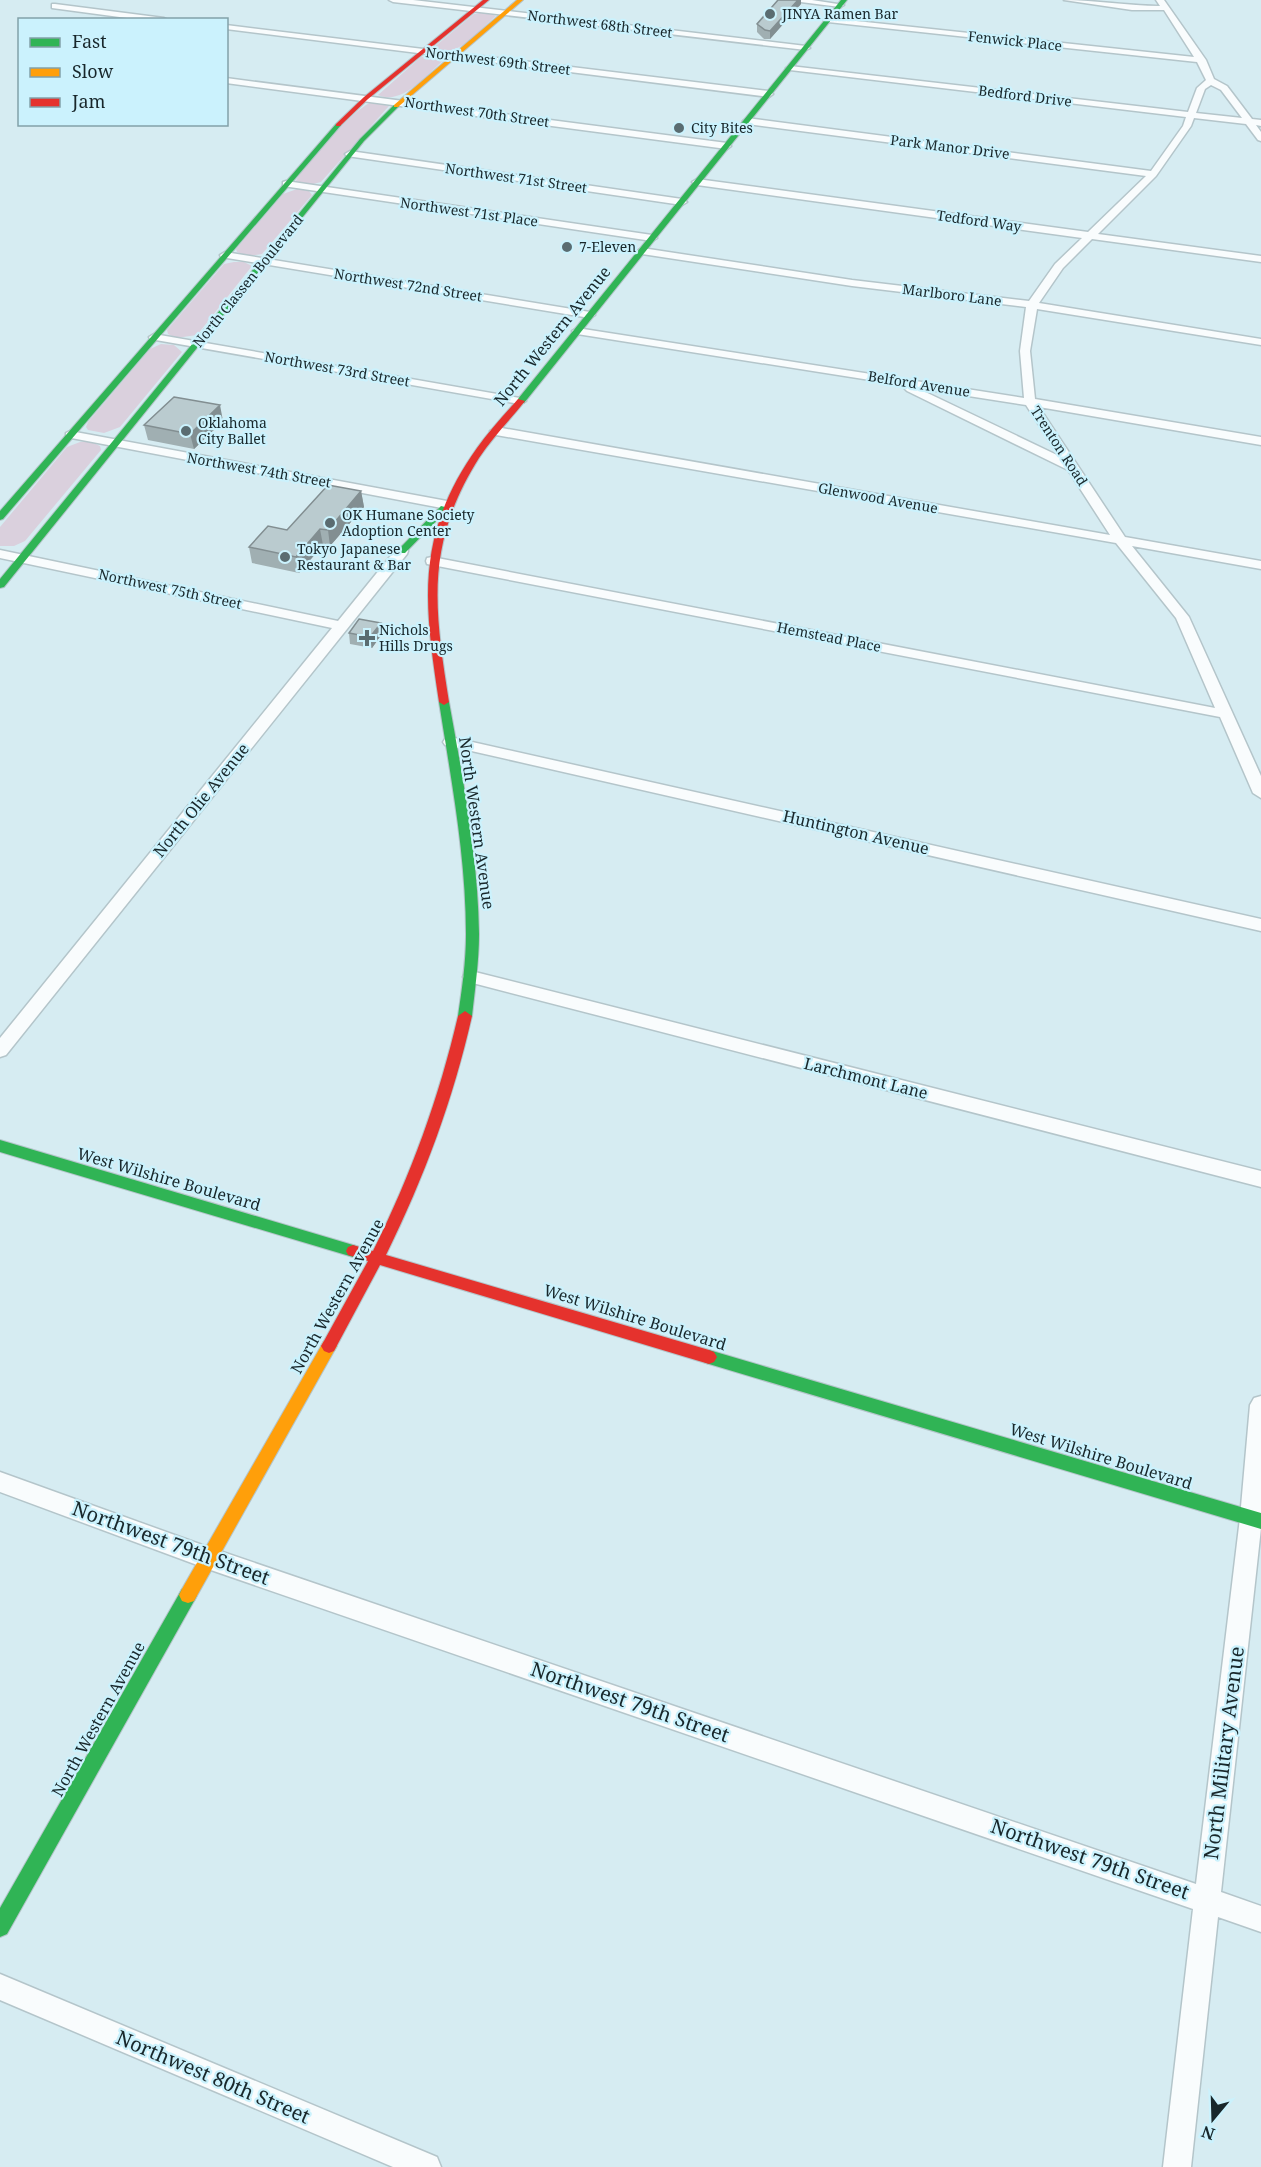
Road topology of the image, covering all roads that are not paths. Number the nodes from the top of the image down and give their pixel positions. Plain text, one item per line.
1 (393, 0) edge
2 (486, 0) edge
3 (520, 0) edge
4 (789, 0) edge
5 (1068, 0) edge
6 (842, 3) edge
7 (129, 4) dead end
8 (1162, 4) edge
9 (55, 6) dead end
10 (475, 9) junction
11 (505, 13) junction
12 (115, 14) junction
13 (108, 18) edge
14 (148, 18) edge
15 (828, 20) junction
16 (228, 27) edge
17 (806, 48) junction
18 (423, 51) junction
19 (454, 55) junction
20 (1202, 60) junction
21 (790, 68) junction
22 (228, 80) edge
23 (1211, 81) junction
24 (769, 94) junction
25 (366, 98) junction
26 (400, 102) junction
27 (1192, 115) junction
28 (747, 121) junction
29 (1249, 122) junction
30 (1261, 123) edge
31 (1261, 138) edge
32 (727, 146) junction
33 (350, 154) junction
34 (1153, 174) junction
35 (697, 182) junction
36 (286, 184) junction
37 (322, 190) junction
38 (682, 202) junction
39 (1089, 236) junction
40 (652, 238) junction
41 (642, 251) junction
42 (225, 255) junction
43 (1261, 259) edge
44 (264, 261) junction
45 (1032, 305) junction
46 (590, 315) junction
47 (577, 331) junction
48 (154, 337) junction
49 (1261, 342) edge
50 (196, 344) junction
51 (891, 380) junction
52 (520, 401) junction
53 (1030, 402) junction
54 (496, 431) junction
55 (70, 435) junction
56 (1261, 441) edge
57 (115, 443) junction
58 (1074, 468) junction
59 (447, 505) junction
60 (0, 517) edge
61 (1120, 540) junction
62 (402, 551) junction
63 (0, 554) edge
64 (433, 557) junction
65 (21, 558) junction
66 (1261, 565) edge
67 (0, 585) edge
68 (340, 626) junction
69 (1226, 714) junction
70 (450, 742) junction
71 (1261, 793) edge
72 (1261, 925) edge
73 (471, 977) junction
74 (0, 1050) edge
75 (0, 1146) edge
76 (1261, 1179) edge
77 (379, 1257) junction
78 (1261, 1405) edge
79 (0, 1482) edge
80 (1256, 1520) edge
81 (208, 1558) junction
82 (1207, 1899) junction
83 (1261, 1919) edge
84 (0, 1927) edge
85 (0, 1987) edge
86 (427, 2167) edge
87 (1177, 2167) edge

1 - 10 street, Northwest 68th Street
2 - 10 street, North Classen Boulevard
3 - 11 street, North Classen Boulevard
4 - 6 street
5 - 8 street
6 - 15 street, North Western Avenue
7 - 12 street
8 - 20 street
9 - 12 street
10 - 11 street, Northwest 68th Street
10 - 18 street, North Classen Boulevard
11 - 17 street, Northwest 68th Street
11 - 19 street, North Classen Boulevard
12 - 13 street
12 - 14 street
15 - 17 street, North Western Avenue
15 - 20 street, Fenwick Place
16 - 18 street, Northwest 69th Street
17 - 21 street, North Western Avenue
18 - 19 street, Northwest 69th Street
18 - 25 street, North Classen Boulevard
19 - 24 street, Northwest 69th Street
19 - 26 street, North Classen Boulevard
20 - 23 street
21 - 24 street, North Western Avenue
21 - 27 street, Bedford Drive
22 - 25 street, Northwest 70th Street
23 - 27 street, Trenton Road
23 - 29 street
24 - 28 street, North Western Avenue
25 - 26 street, Northwest 70th Street
25 - 36 street, North Classen Boulevard
26 - 32 street, Northwest 70th Street
26 - 33 street, North Classen Boulevard
27 - 29 street, Bedford Drive
27 - 34 street, Trenton Road
28 - 32 street, North Western Avenue
28 - 34 street, Park Manor Drive
29 - 30 street, Bedford Drive
29 - 31 street
32 - 35 street, North Western Avenue
33 - 37 street, North Classen Boulevard
33 - 38 street, Northwest 71st Street
34 - 39 street, Trenton Road
35 - 38 street, North Western Avenue
35 - 39 street, Tedford Way
36 - 37 street, Northwest 71st Place
36 - 42 street, North Classen Boulevard
37 - 40 street, Northwest 71st Place
37 - 44 street, North Classen Boulevard
38 - 40 street, North Western Avenue
39 - 43 street, Tedford Way
39 - 45 street, Trenton Road
40 - 41 street, North Western Avenue
41 - 45 street, Marlboro Lane
41 - 46 street, North Western Avenue
42 - 44 street, Northwest 72nd Street
42 - 48 street, North Classen Boulevard
44 - 46 street, Northwest 72nd Street
44 - 50 street, North Classen Boulevard
45 - 49 street, Marlboro Lane
45 - 53 street, Trenton Road
46 - 47 street, North Western Avenue
47 - 51 street, Belford Avenue
47 - 52 street, North Western Avenue
48 - 50 street, Northwest 73rd Street
48 - 55 street, North Classen Boulevard
50 - 52 street, Northwest 73rd Street
50 - 57 street, North Classen Boulevard
51 - 53 street, Belford Avenue
51 - 58 street
52 - 54 street, North Western Avenue
53 - 56 street, Belford Avenue
53 - 58 street, Trenton Road
54 - 59 street, North Western Avenue
54 - 61 street, Glenwood Avenue
55 - 57 street, Northwest 74th Street
55 - 60 street, North Classen Boulevard
57 - 59 street, Northwest 74th Street
57 - 65 street, North Classen Boulevard
58 - 61 street, Trenton Road
59 - 62 street
59 - 64 street, North Western Avenue
61 - 66 street, Glenwood Avenue
61 - 69 street, Trenton Road
62 - 64 street
62 - 68 street, North Olie Avenue
63 - 65 street, Northwest 75th Street
64 - 69 street, Hemstead Place
64 - 70 street, North Western Avenue
65 - 67 street, North Classen Boulevard
65 - 68 street, Northwest 75th Street
68 - 74 street, North Olie Avenue
69 - 71 street, Trenton Road
70 - 72 street, Huntington Avenue
70 - 73 street, North Western Avenue
73 - 76 street, Larchmont Lane
73 - 77 street, North Western Avenue
75 - 77 street, West Wilshire Boulevard
77 - 80 street, West Wilshire Boulevard
77 - 81 street, North Western Avenue
78 - 80 street
79 - 81 street, Northwest 79th Street
80 - 82 street, North Military Avenue
81 - 82 street, Northwest 79th Street
81 - 84 street, North Western Avenue
82 - 83 street, Northwest 79th Street
82 - 87 street, North Military Avenue
85 - 86 street, Northwest 80th Street

